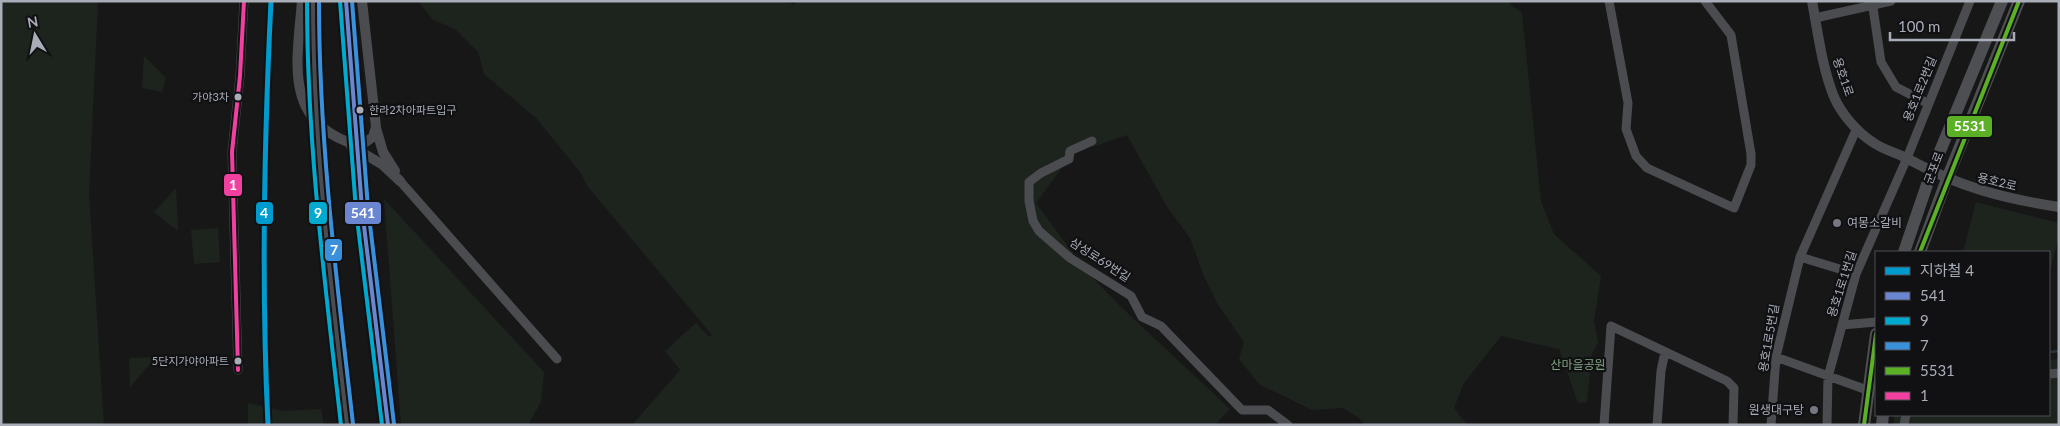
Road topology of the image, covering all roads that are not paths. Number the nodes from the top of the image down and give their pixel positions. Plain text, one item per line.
1 (244, 1) edge
2 (302, 1) edge
3 (313, 1) edge
4 (346, 1) edge
5 (362, 1) edge
6 (1609, 1) edge
7 (1704, 1) edge
8 (1812, 1) edge
9 (1891, 1) edge
10 (1970, 1) edge
11 (2002, 1) edge
12 (2019, 1) edge
13 (1873, 4) edge
14 (1815, 18) junction
15 (1927, 103) junction
16 (376, 128) junction
17 (1856, 130) junction
18 (1092, 141) dead end
19 (344, 142) junction
20 (1907, 158) junction
21 (1931, 173) junction
22 (1947, 179) junction
23 (400, 181) junction
24 (2059, 207) edge
25 (1904, 251) edge
26 (1920, 251) edge
27 (1800, 257) junction
28 (1856, 274) junction
29 (1875, 322) edge
30 (1842, 326) junction
31 (1875, 340) edge
32 (1665, 352) junction
33 (1776, 357) junction
34 (557, 359) dead end
35 (238, 370) dead end
36 (1828, 377) junction
37 (1867, 390) junction
38 (347, 425) edge
39 (388, 425) edge
40 (1288, 425) edge
41 (1604, 425) edge
42 (1658, 425) edge
43 (1733, 425) edge
44 (1771, 425) edge
45 (1827, 425) edge
46 (1864, 425) edge

1 - 35 street
2 - 19 street
3 - 38 street, bridge
4 - 39 street, bridge
5 - 16 street
6 - 7 street
8 - 14 street, 용호1로
9 - 13 street
10 - 15 street, 용호1로2번길
11 - 21 main road, 군포로
12 - 22 main road, 군포로
13 - 14 street
13 - 15 street
14 - 17 street, 용호1로
15 - 20 street, 용호1로2번길
16 - 19 street
16 - 23 street
17 - 20 street, 용호1로
17 - 27 street, 용호1로5번길
18 - 40 street, 삼성로69번길
19 - 23 street
20 - 21 street, 용호1로
20 - 28 street, 용호1로1번길
21 - 22 street, 용호2로
21 - 25 main road, 군포로
22 - 24 street, 용호2로
22 - 26 main road, 군포로
23 - 34 street
27 - 28 street
27 - 33 street, 용호1로5번길
28 - 30 street, 용호1로1번길
29 - 30 street
30 - 36 street, 용호1로1번길
31 - 37 main road
32 - 41 street
32 - 42 street
32 - 43 street
33 - 36 street
33 - 44 street, 용호1로5번길
36 - 37 street
36 - 45 street, 용호1로1번길
37 - 46 main road

